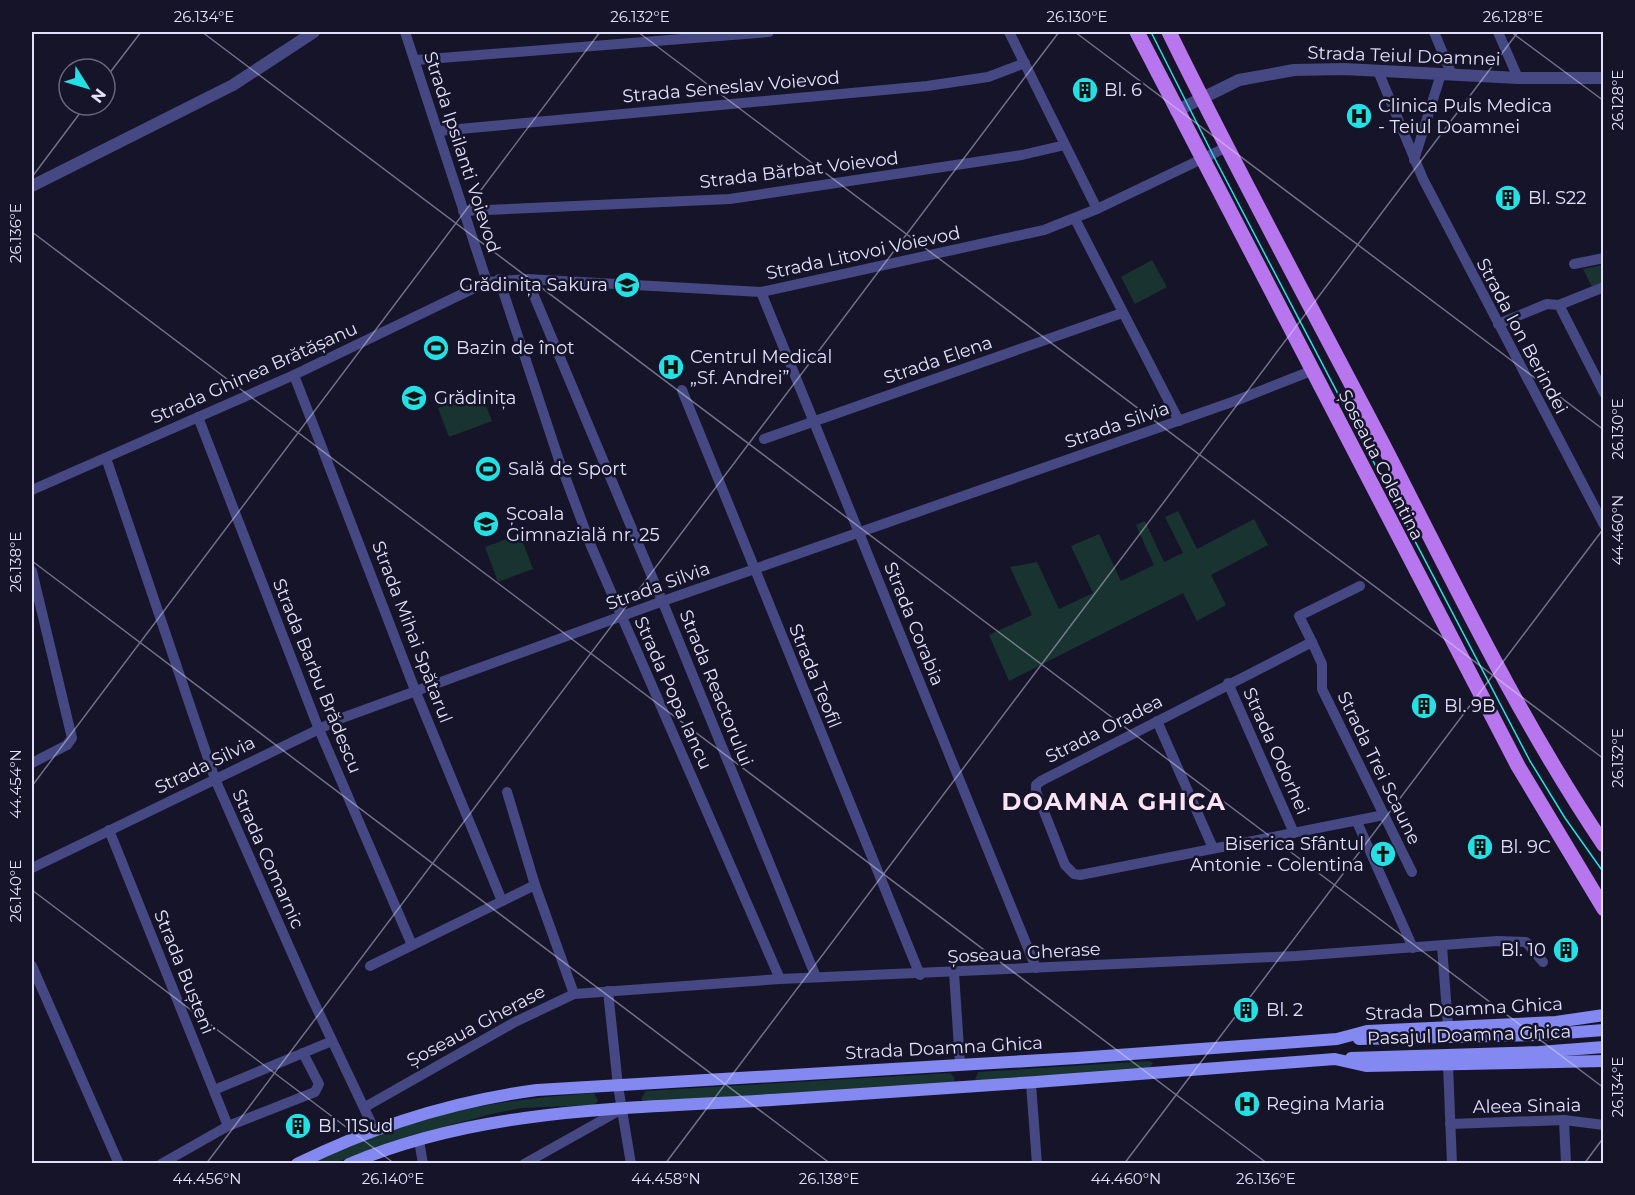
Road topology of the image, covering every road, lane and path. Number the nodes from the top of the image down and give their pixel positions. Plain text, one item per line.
1 (314, 32) edge
2 (405, 32) edge
3 (769, 32) edge
4 (1009, 32) edge
5 (1137, 32) edge
6 (1169, 32) edge
7 (1434, 32) edge
8 (1498, 32) edge
9 (416, 60) junction
10 (1025, 63) junction
11 (1378, 71) junction
12 (1446, 75) junction
13 (1518, 78) junction
14 (1604, 78) edge
15 (1202, 97) junction
16 (1176, 111) junction
17 (438, 131) junction
18 (1065, 145) junction
19 (1227, 147) junction
20 (1202, 160) junction
21 (1414, 160) junction
22 (32, 186) edge
23 (1097, 210) junction
24 (463, 211) junction
25 (1075, 219) junction
26 (1604, 258) edge
27 (1574, 264) dead end
28 (499, 279) junction
29 (527, 279) junction
30 (488, 282) junction
31 (1604, 287) edge
32 (761, 292) junction
33 (1559, 306) junction
34 (1122, 313) junction
35 (1498, 324) junction
36 (1311, 371) junction
37 (294, 375) junction
38 (682, 390) dead end
39 (1604, 393) edge
40 (198, 417) junction
41 (813, 421) junction
42 (1179, 421) junction
43 (764, 439) dead end
44 (106, 458) junction
45 (32, 490) edge
46 (1604, 525) edge
47 (859, 533) junction
48 (753, 570) junction
49 (32, 571) edge
50 (1360, 586) dead end
51 (663, 602) junction
52 (36, 615) edge
53 (621, 616) junction
54 (1312, 642) junction
55 (1228, 683) junction
56 (415, 690) junction
57 (1157, 721) junction
58 (318, 727) junction
59 (32, 763) edge
60 (215, 779) junction
61 (507, 792) dead end
62 (1384, 815) junction
63 (1357, 822) junction
64 (109, 830) junction
65 (1294, 833) junction
66 (1604, 845) edge
67 (1213, 848) junction
68 (32, 868) edge
69 (1412, 873) dead end
70 (535, 885) junction
71 (502, 901) junction
72 (1604, 909) edge
73 (412, 945) junction
74 (1442, 946) junction
75 (1413, 948) junction
76 (1544, 962) dead end
77 (32, 966) edge
78 (370, 966) dead end
79 (1036, 968) junction
80 (954, 973) junction
81 (920, 975) junction
82 (816, 977) junction
83 (780, 979) junction
84 (608, 991) junction
85 (574, 994) junction
86 (1604, 1016) edge
87 (1448, 1026) junction
88 (1604, 1030) edge
89 (1337, 1040) junction
90 (332, 1041) junction
91 (1604, 1047) edge
92 (303, 1053) junction
93 (1335, 1059) junction
94 (1604, 1062) edge
95 (960, 1064) junction
96 (1448, 1065) junction
97 (1031, 1084) junction
98 (618, 1086) junction
99 (214, 1090) junction
100 (365, 1107) junction
101 (622, 1109) junction
102 (1564, 1120) junction
103 (1450, 1124) junction
104 (1604, 1125) edge
105 (228, 1126) junction
106 (374, 1129) junction
107 (419, 1140) junction
108 (119, 1164) edge
109 (160, 1164) edge
110 (297, 1164) edge
111 (349, 1164) edge
112 (423, 1164) edge
113 (524, 1164) edge
114 (631, 1164) edge
115 (1037, 1164) edge
116 (1452, 1164) edge
117 (1566, 1164) edge

1 - 22 street
2 - 9 street, Strada Ipsilanti Voievod
3 - 9 street
4 - 10 street
5 - 16 main road, Șoseaua Colentina
6 - 15 main road, Șoseaua Colentina
7 - 12 street
8 - 13 street
9 - 17 street, Strada Ipsilanti Voievod
10 - 17 street, Strada Seneslav Voievod
10 - 18 street
11 - 12 street, Strada Teiul Doamnei
11 - 15 street, Strada Teiul Doamnei
11 - 21 street, Strada Ion Berindei
12 - 13 street, Strada Teiul Doamnei
12 - 21 street
13 - 14 street, Strada Teiul Doamnei
15 - 16 street, Strada Teiul Doamnei
15 - 19 main road, Șoseaua Colentina
16 - 20 main road, Șoseaua Colentina
17 - 24 street, Strada Ipsilanti Voievod
18 - 23 street
18 - 24 street, Strada Bărbat Voievod
19 - 20 street, Strada Litovoi Voievod
19 - 66 main road, Șoseaua Colentina
20 - 23 street, Strada Litovoi Voievod
20 - 36 main road, Șoseaua Colentina
21 - 35 street, Strada Ion Berindei
23 - 25 street, Strada Litovoi Voievod
24 - 30 street, Strada Ipsilanti Voievod
25 - 32 street, Strada Litovoi Voievod
25 - 34 street
26 - 27 street
28 - 29 street, Strada Litovoi Voievod
28 - 30 street, Strada Litovoi Voievod
28 - 53 street, Strada Popa Iancu
29 - 32 street, Strada Litovoi Voievod
29 - 51 street, Strada Reactorului
30 - 37 street, Strada Ghinea Brătășanu
31 - 33 street
32 - 41 street, Strada Corabia
33 - 35 street
33 - 39 street
34 - 41 street, Strada Elena
34 - 42 street
35 - 46 street, Strada Ion Berindei
36 - 42 street, Strada Silvia
36 - 72 main road, Șoseaua Colentina
37 - 40 street, Strada Ghinea Brătășanu
37 - 56 street, Strada Mihai Spătarul
38 - 48 street, Strada Teofil
40 - 44 street, Strada Ghinea Brătășanu
40 - 58 street, Strada Barbu Brădescu
41 - 43 street, Strada Elena
41 - 47 street, Strada Corabia
42 - 47 street, Strada Silvia
44 - 45 street, Strada Ghinea Brătășanu
44 - 60 street, Strada Comarnic
47 - 48 street, Strada Silvia
47 - 79 street, Strada Corabia
48 - 51 street, Strada Silvia
48 - 81 street, Strada Teofil
49 - 52 street
50 - 54 street
51 - 53 street, Strada Silvia
51 - 82 street, Strada Reactorului
52 - 59 street
53 - 56 street, Strada Silvia
53 - 83 street, Strada Popa Iancu
54 - 55 street, Strada Oradea
54 - 62 street, Strada Trei Scaune
55 - 57 street, Strada Oradea
55 - 65 street, Strada Odorhei
56 - 58 street, Strada Silvia
56 - 71 street, Strada Mihai Spătarul
57 - 67 street
57 - 67 street, Strada Oradea
58 - 60 street, Strada Silvia
58 - 73 street, Strada Barbu Brădescu
60 - 64 street, Strada Silvia
60 - 90 street, Strada Comarnic
61 - 70 street
62 - 63 street, Strada Oradea
62 - 69 street, Strada Trei Scaune
63 - 65 street, Strada Oradea
63 - 75 street
64 - 68 street, Strada Silvia
64 - 99 street, Strada Bușteni
65 - 67 street, Strada Oradea
70 - 71 street
70 - 85 street
71 - 73 street
73 - 78 street
74 - 75 street, Șoseaua Gherase
74 - 76 street, Șoseaua Gherase
74 - 87 street
75 - 79 street, Șoseaua Gherase
77 - 108 street
79 - 80 street, Șoseaua Gherase
80 - 81 street, Șoseaua Gherase
80 - 95 street
81 - 82 street, Șoseaua Gherase
82 - 83 street, Șoseaua Gherase
83 - 84 street, Șoseaua Gherase
84 - 85 street, Șoseaua Gherase
84 - 98 street
85 - 100 street, Șoseaua Gherase
86 - 87 main road, Strada Doamna Ghica
87 - 89 main road, Strada Doamna Ghica
88 - 89 main road, Pasajul Doamna Ghica
89 - 95 main road, Strada Doamna Ghica
90 - 92 street
90 - 100 street, Strada Comarnic
91 - 93 main road, Pasajul Doamna Ghica
92 - 99 street
92 - 105 street
93 - 96 main road
93 - 97 main road
94 - 96 main road
95 - 98 main road, Strada Doamna Ghica
96 - 103 street
97 - 101 main road
97 - 115 street
98 - 101 street
98 - 106 main road, Strada Doamna Ghica
99 - 105 street, Strada Bușteni
100 - 106 street, Strada Comarnic
101 - 107 main road
101 - 113 street
101 - 114 street
102 - 103 street, Aleea Sinaia
102 - 104 street, Aleea Sinaia
102 - 117 street
103 - 116 street
105 - 109 street
106 - 110 main road, Strada Doamna Ghica
107 - 111 main road
107 - 112 street

